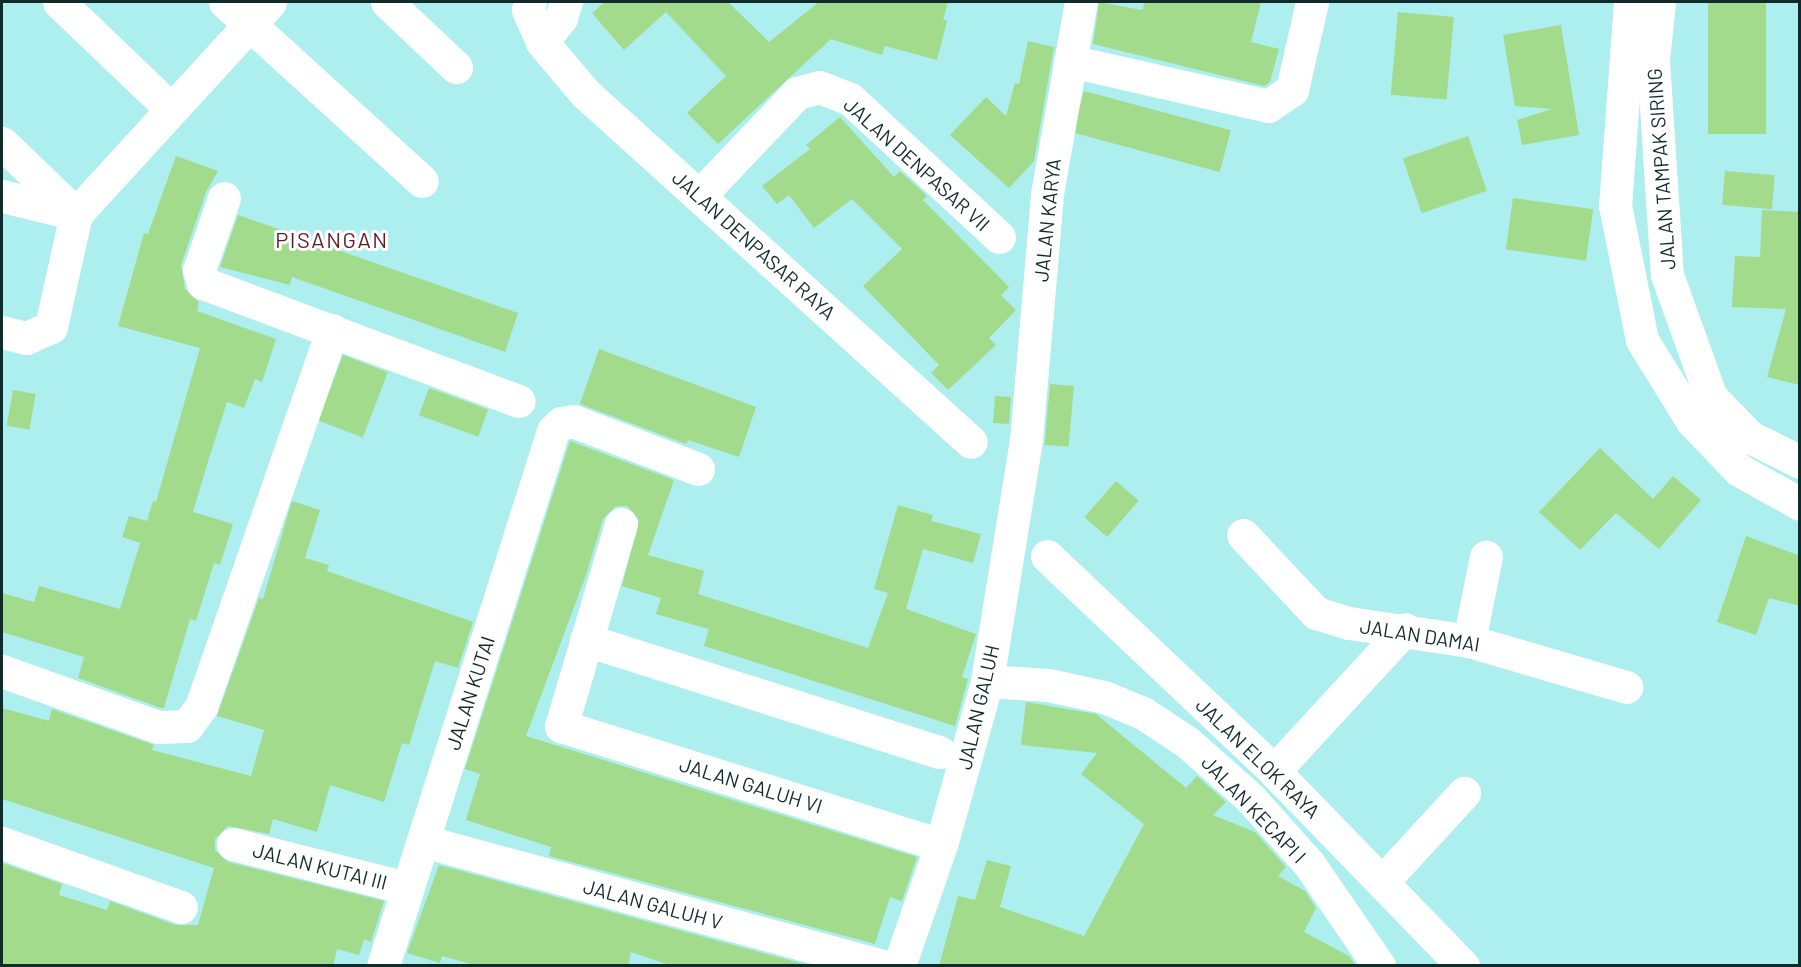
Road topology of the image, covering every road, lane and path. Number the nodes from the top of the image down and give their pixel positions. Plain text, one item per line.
1 (59, 2) edge
2 (225, 2) edge
3 (387, 2) edge
4 (530, 2) edge
5 (566, 2) edge
6 (1081, 2) edge
7 (1312, 2) edge
8 (1630, 2) edge
9 (1659, 2) edge
10 (260, 14) edge
11 (542, 42) junction
12 (1070, 61) junction
13 (456, 67) dead end
14 (171, 110) junction
15 (2, 143) edge
16 (422, 181) dead end
17 (700, 195) junction
18 (2, 196) edge
19 (224, 198) dead end
20 (76, 213) junction
21 (999, 237) dead end
22 (332, 330) junction
23 (2, 332) edge
24 (519, 401) dead end
25 (1026, 440) joint
26 (971, 442) dead end
27 (1800, 462) edge
28 (698, 470) dead end
29 (1800, 504) edge
30 (621, 524) dead end
31 (1243, 535) dead end
32 (1047, 556) dead end
33 (1486, 557) dead end
34 (1405, 628) junction
35 (586, 640) junction
36 (1469, 641) junction
37 (2, 671) edge
38 (987, 681) junction
39 (1626, 687) dead end
40 (940, 752) dead end
41 (1274, 771) junction
42 (1464, 793) dead end
43 (423, 841) junction
44 (2, 843) edge
45 (233, 844) dead end
46 (941, 845) junction
47 (1383, 881) junction
48 (407, 888) junction
49 (181, 907) dead end
50 (388, 964) edge
51 (884, 966) edge
52 (899, 966) edge
53 (1379, 966) edge
54 (1463, 966) edge

1 - 14 street
2 - 10 street
3 - 13 street
4 - 11 street, JALAN DENPASAR RAYA
5 - 11 street
6 - 12 street, JALAN KARYA
7 - 12 street
8 - 29 street, JALAN TAMPAK SIRING
9 - 27 street, JALAN TAMPAK SIRING
10 - 14 street
10 - 16 street
11 - 17 street, JALAN DENPASAR RAYA
12 - 25 street, JALAN KARYA
14 - 20 street
15 - 20 street
17 - 21 street, JALAN DENPASAR VII
17 - 26 street, JALAN DENPASAR RAYA
18 - 20 street
19 - 22 street
20 - 23 street
22 - 24 street
22 - 37 street
25 - 38 street, JALAN GALUH
28 - 43 street, JALAN KUTAI
30 - 35 street
31 - 34 street, JALAN DAMAI
32 - 41 street, JALAN ELOK RAYA
33 - 36 street
34 - 36 street, JALAN DAMAI
34 - 41 street
35 - 40 street
35 - 46 street, JALAN GALUH VI
36 - 39 street, JALAN DAMAI
38 - 46 street, JALAN GALUH
38 - 53 street, JALAN KECAPI I
41 - 47 street, JALAN ELOK RAYA
42 - 47 street
43 - 48 street, JALAN KUTAI
43 - 51 street, JALAN GALUH V
44 - 49 street
45 - 48 street, JALAN KUTAI III
46 - 52 street, JALAN GALUH
47 - 54 street, JALAN ELOK RAYA
48 - 50 street, JALAN KUTAI

